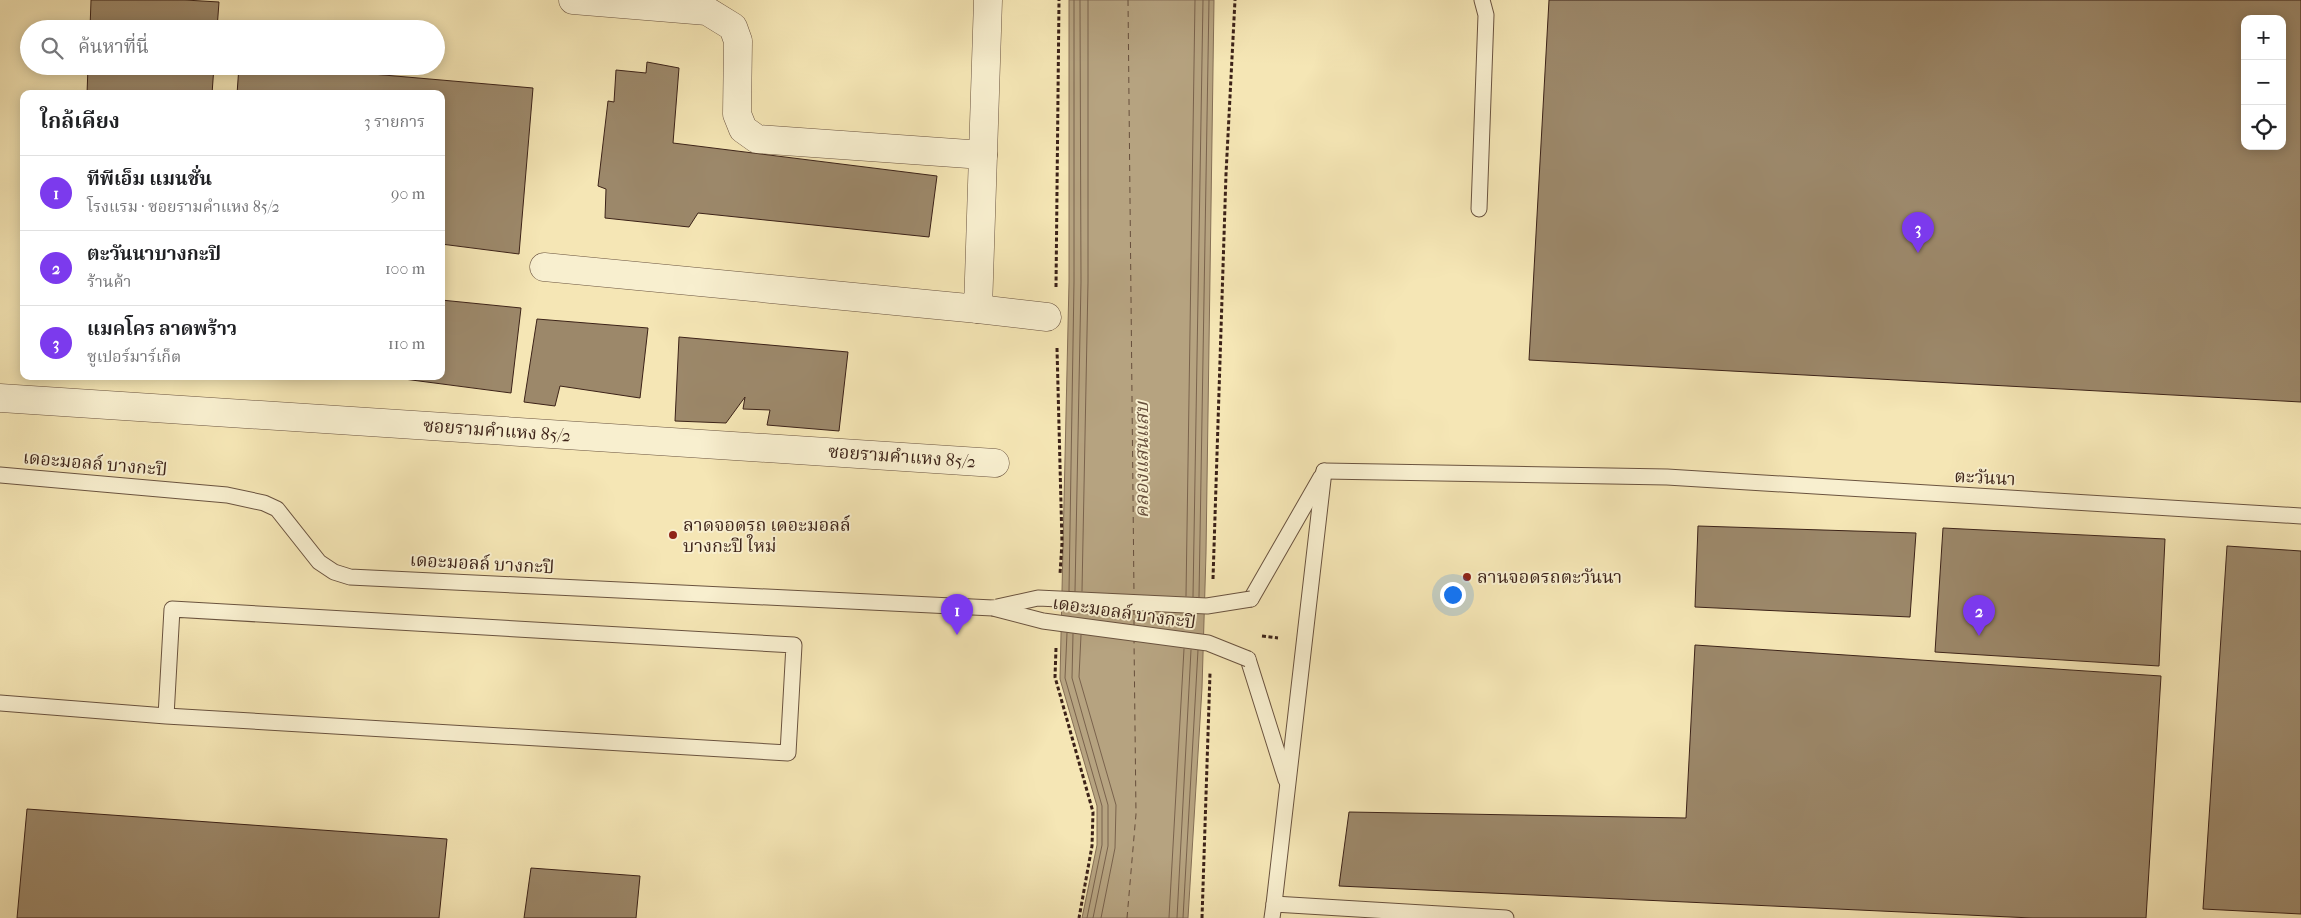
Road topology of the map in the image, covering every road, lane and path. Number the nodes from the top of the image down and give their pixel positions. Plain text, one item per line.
1 (573, 0) edge
2 (988, 0) edge
3 (1059, 0) edge
4 (1235, 0) edge
5 (1482, 0) edge
6 (983, 155) junction
7 (1479, 209) dead end
8 (544, 267) dead end
9 (1056, 290) dead end
10 (978, 309) junction
11 (1052, 327) joint
12 (0, 398) edge
13 (995, 463) dead end
14 (1324, 471) junction
15 (0, 475) edge
16 (2301, 516) edge
17 (1213, 581) dead end
18 (1059, 583) dead end
19 (993, 608) junction
20 (1255, 635) dead end
21 (1056, 640) dead end
22 (1304, 641) junction
23 (1210, 670) dead end
24 (0, 703) edge
25 (166, 716) junction
26 (1288, 786) junction
27 (1273, 911) edge
28 (1079, 918) edge
29 (1202, 918) edge
30 (1506, 918) edge

1 - 6 street
2 - 6 street
3 - 9 path
4 - 17 path
5 - 7 lane
6 - 10 street
8 - 10 street
10 - 11 street
11 - 18 path
12 - 13 street, ซอยรามคำแหง 85/2
14 - 16 lane, ตะวันนา
14 - 19 lane, เดอะมอลล์ บางกะปิ, bridge
14 - 22 lane
15 - 19 lane, เดอะมอลล์ บางกะปิ
19 - 26 lane, เดอะมอลล์ บางกะปิ, bridge
20 - 22 path
21 - 28 path
22 - 26 lane
23 - 29 path
24 - 25 lane
25 - 25 lane
26 - 27 lane
27 - 30 lane

